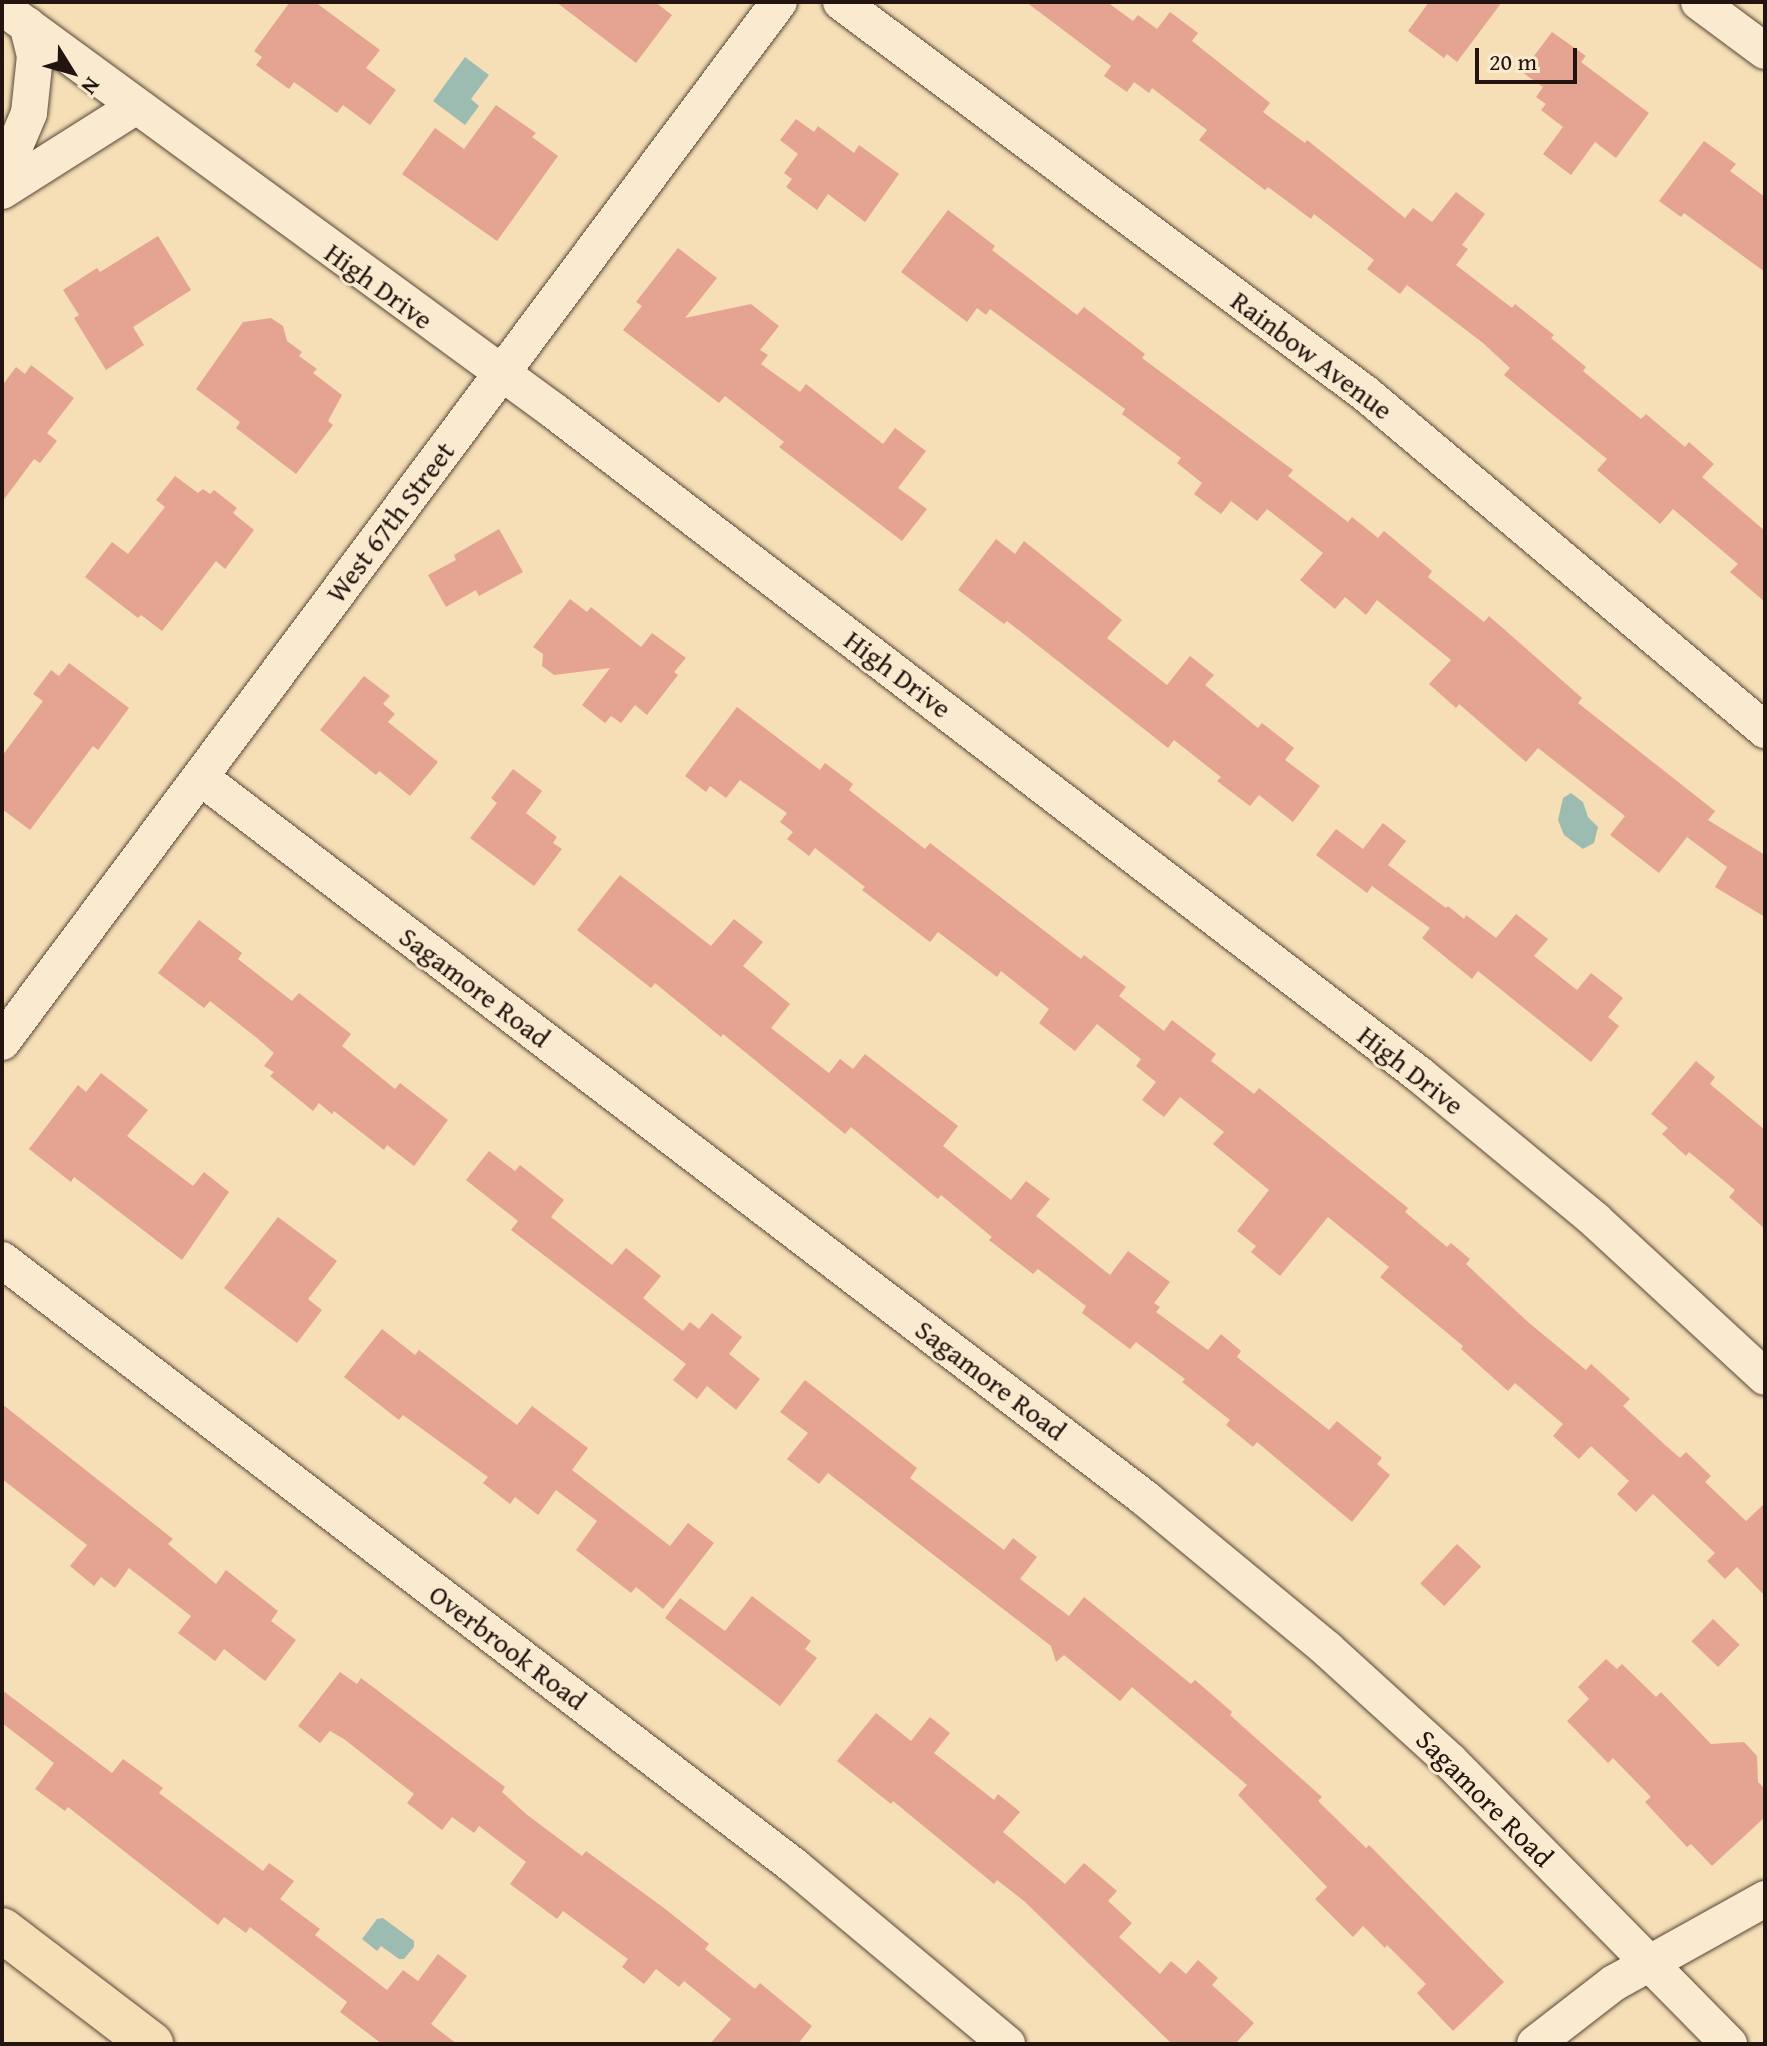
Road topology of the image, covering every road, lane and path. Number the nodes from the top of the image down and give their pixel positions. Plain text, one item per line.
1 (779, 2) edge
2 (841, 2) edge
3 (1699, 2) edge
4 (14, 16) edge
5 (1765, 51) edge
6 (135, 107) junction
7 (2, 177) edge
8 (2, 191) edge
9 (499, 373) junction
10 (1765, 730) edge
11 (200, 777) junction
12 (2, 1042) edge
13 (2, 1260) edge
14 (1765, 1377) edge
15 (1765, 1899) edge
16 (2, 1930) edge
17 (1651, 1964) junction
18 (151, 2044) edge
19 (1007, 2044) edge
20 (1535, 2044) edge
21 (1729, 2044) edge

1 - 9 street, West 67th Street
2 - 10 street, Rainbow Avenue
3 - 5 street
4 - 6 street, High Drive
4 - 7 street
6 - 8 street
6 - 9 street, High Drive
9 - 11 street, West 67th Street
9 - 14 street, High Drive
11 - 12 street, West 67th Street
11 - 17 street, Sagamore Road
13 - 19 street, Overbrook Road
15 - 17 street
16 - 18 main road
17 - 20 street
17 - 21 street, Sagamore Road

